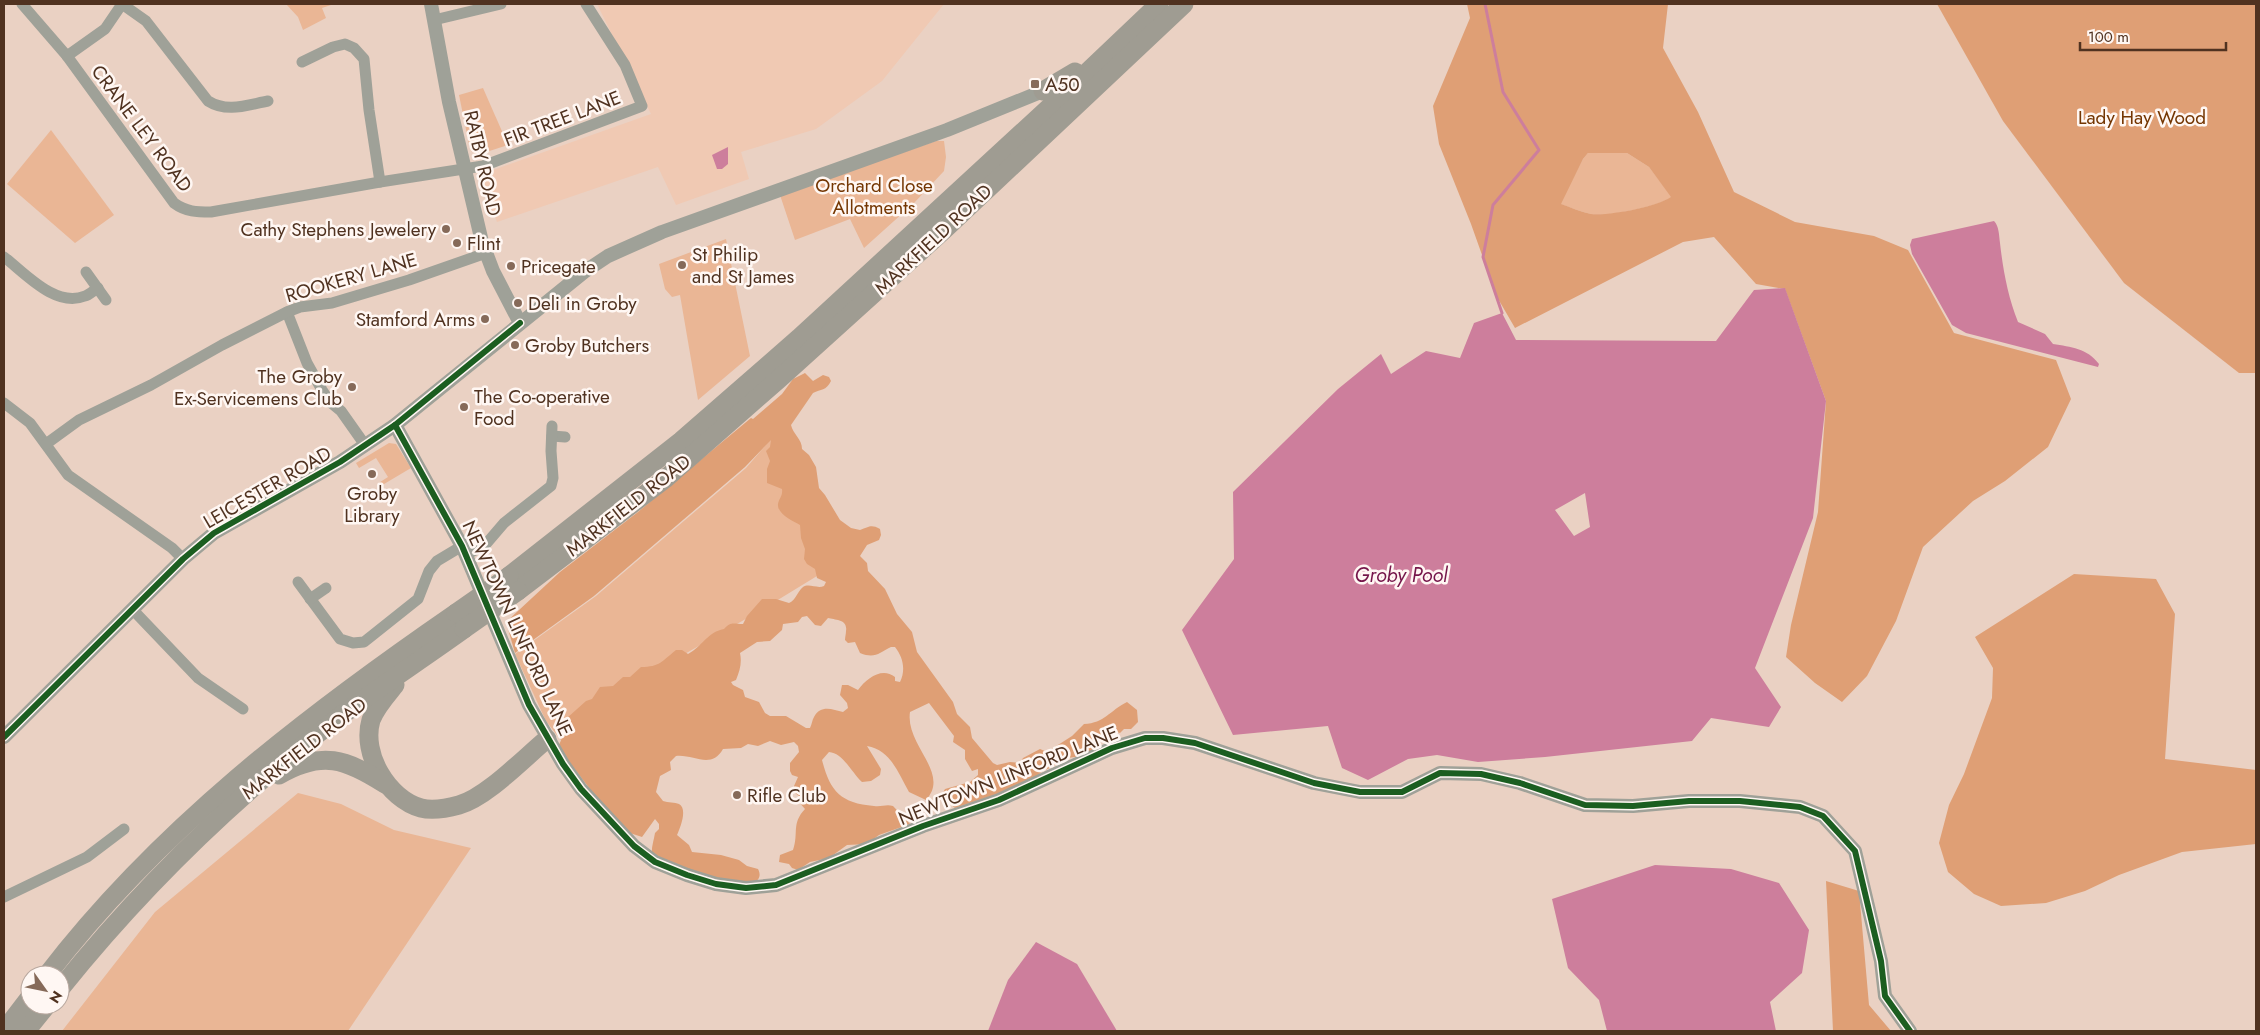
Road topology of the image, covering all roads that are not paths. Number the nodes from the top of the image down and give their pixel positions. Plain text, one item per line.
1 (22, 4) edge
2 (122, 4) edge
3 (431, 4) edge
4 (501, 4) edge
5 (586, 4) edge
6 (1159, 4) edge
7 (1184, 4) edge
8 (488, 5) edge
9 (434, 20) junction
10 (1127, 35) junction
11 (67, 56) junction
12 (302, 62) dead end
13 (1043, 91) joint
14 (268, 101) dead end
15 (466, 170) junction
16 (380, 182) junction
17 (486, 252) junction
18 (4, 257) edge
19 (86, 272) dead end
20 (98, 288) junction
21 (106, 300) dead end
22 (287, 312) junction
23 (520, 323) junction
24 (4, 403) edge
25 (395, 425) junction
26 (565, 437) dead end
27 (46, 444) junction
28 (365, 445) junction
29 (464, 551) junction
30 (183, 559) junction
31 (298, 582) dead end
32 (514, 583) junction
33 (326, 588) dead end
34 (310, 599) junction
35 (131, 612) junction
36 (460, 621) junction
37 (411, 667) junction
38 (224, 705) dead end
39 (243, 709) dead end
40 (4, 738) edge
41 (547, 739) junction
42 (388, 786) junction
43 (245, 794) junction
44 (124, 829) dead end
45 (4, 897) edge
46 (55, 965) edge
47 (70, 977) edge
48 (20, 1010) edge
49 (39, 1015) edge
50 (4, 1031) edge
51 (26, 1031) edge
52 (1909, 1031) edge

1 - 11 street, CRANE LEY ROAD
2 - 11 street
2 - 14 street
3 - 9 street, RATBY ROAD
4 - 8 street
5 - 15 street, FIR TREE LANE
6 - 10 highway, MARKFIELD ROAD
7 - 32 highway, MARKFIELD ROAD
8 - 9 street
9 - 15 street, RATBY ROAD
10 - 13 highway
10 - 32 highway, MARKFIELD ROAD
11 - 16 street, CRANE LEY ROAD
12 - 16 street
13 - 23 street
15 - 16 street, CRANE LEY ROAD
15 - 17 street, RATBY ROAD
17 - 22 street, ROOKERY LANE
17 - 23 street, RATBY ROAD
18 - 20 street
19 - 20 street
20 - 21 street
22 - 27 street, ROOKERY LANE
22 - 28 street
23 - 25 street, LEICESTER ROAD
24 - 27 street
25 - 28 street, LEICESTER ROAD
25 - 29 street, NEWTOWN LINFORD LANE
26 - 29 street
27 - 30 street
28 - 30 street, LEICESTER ROAD
29 - 34 street
29 - 41 street, NEWTOWN LINFORD LANE
30 - 35 street, LEICESTER ROAD
31 - 34 street
32 - 36 highway, MARKFIELD ROAD, bridge
33 - 34 street
35 - 38 street
35 - 39 street
35 - 40 street, LEICESTER ROAD
36 - 37 highway, MARKFIELD ROAD
36 - 46 highway, MARKFIELD ROAD
37 - 42 highway
37 - 43 highway, MARKFIELD ROAD
41 - 42 highway
41 - 52 street, NEWTOWN LINFORD LANE
42 - 43 highway
43 - 47 highway, MARKFIELD ROAD
44 - 45 street
48 - 50 highway
49 - 51 highway

